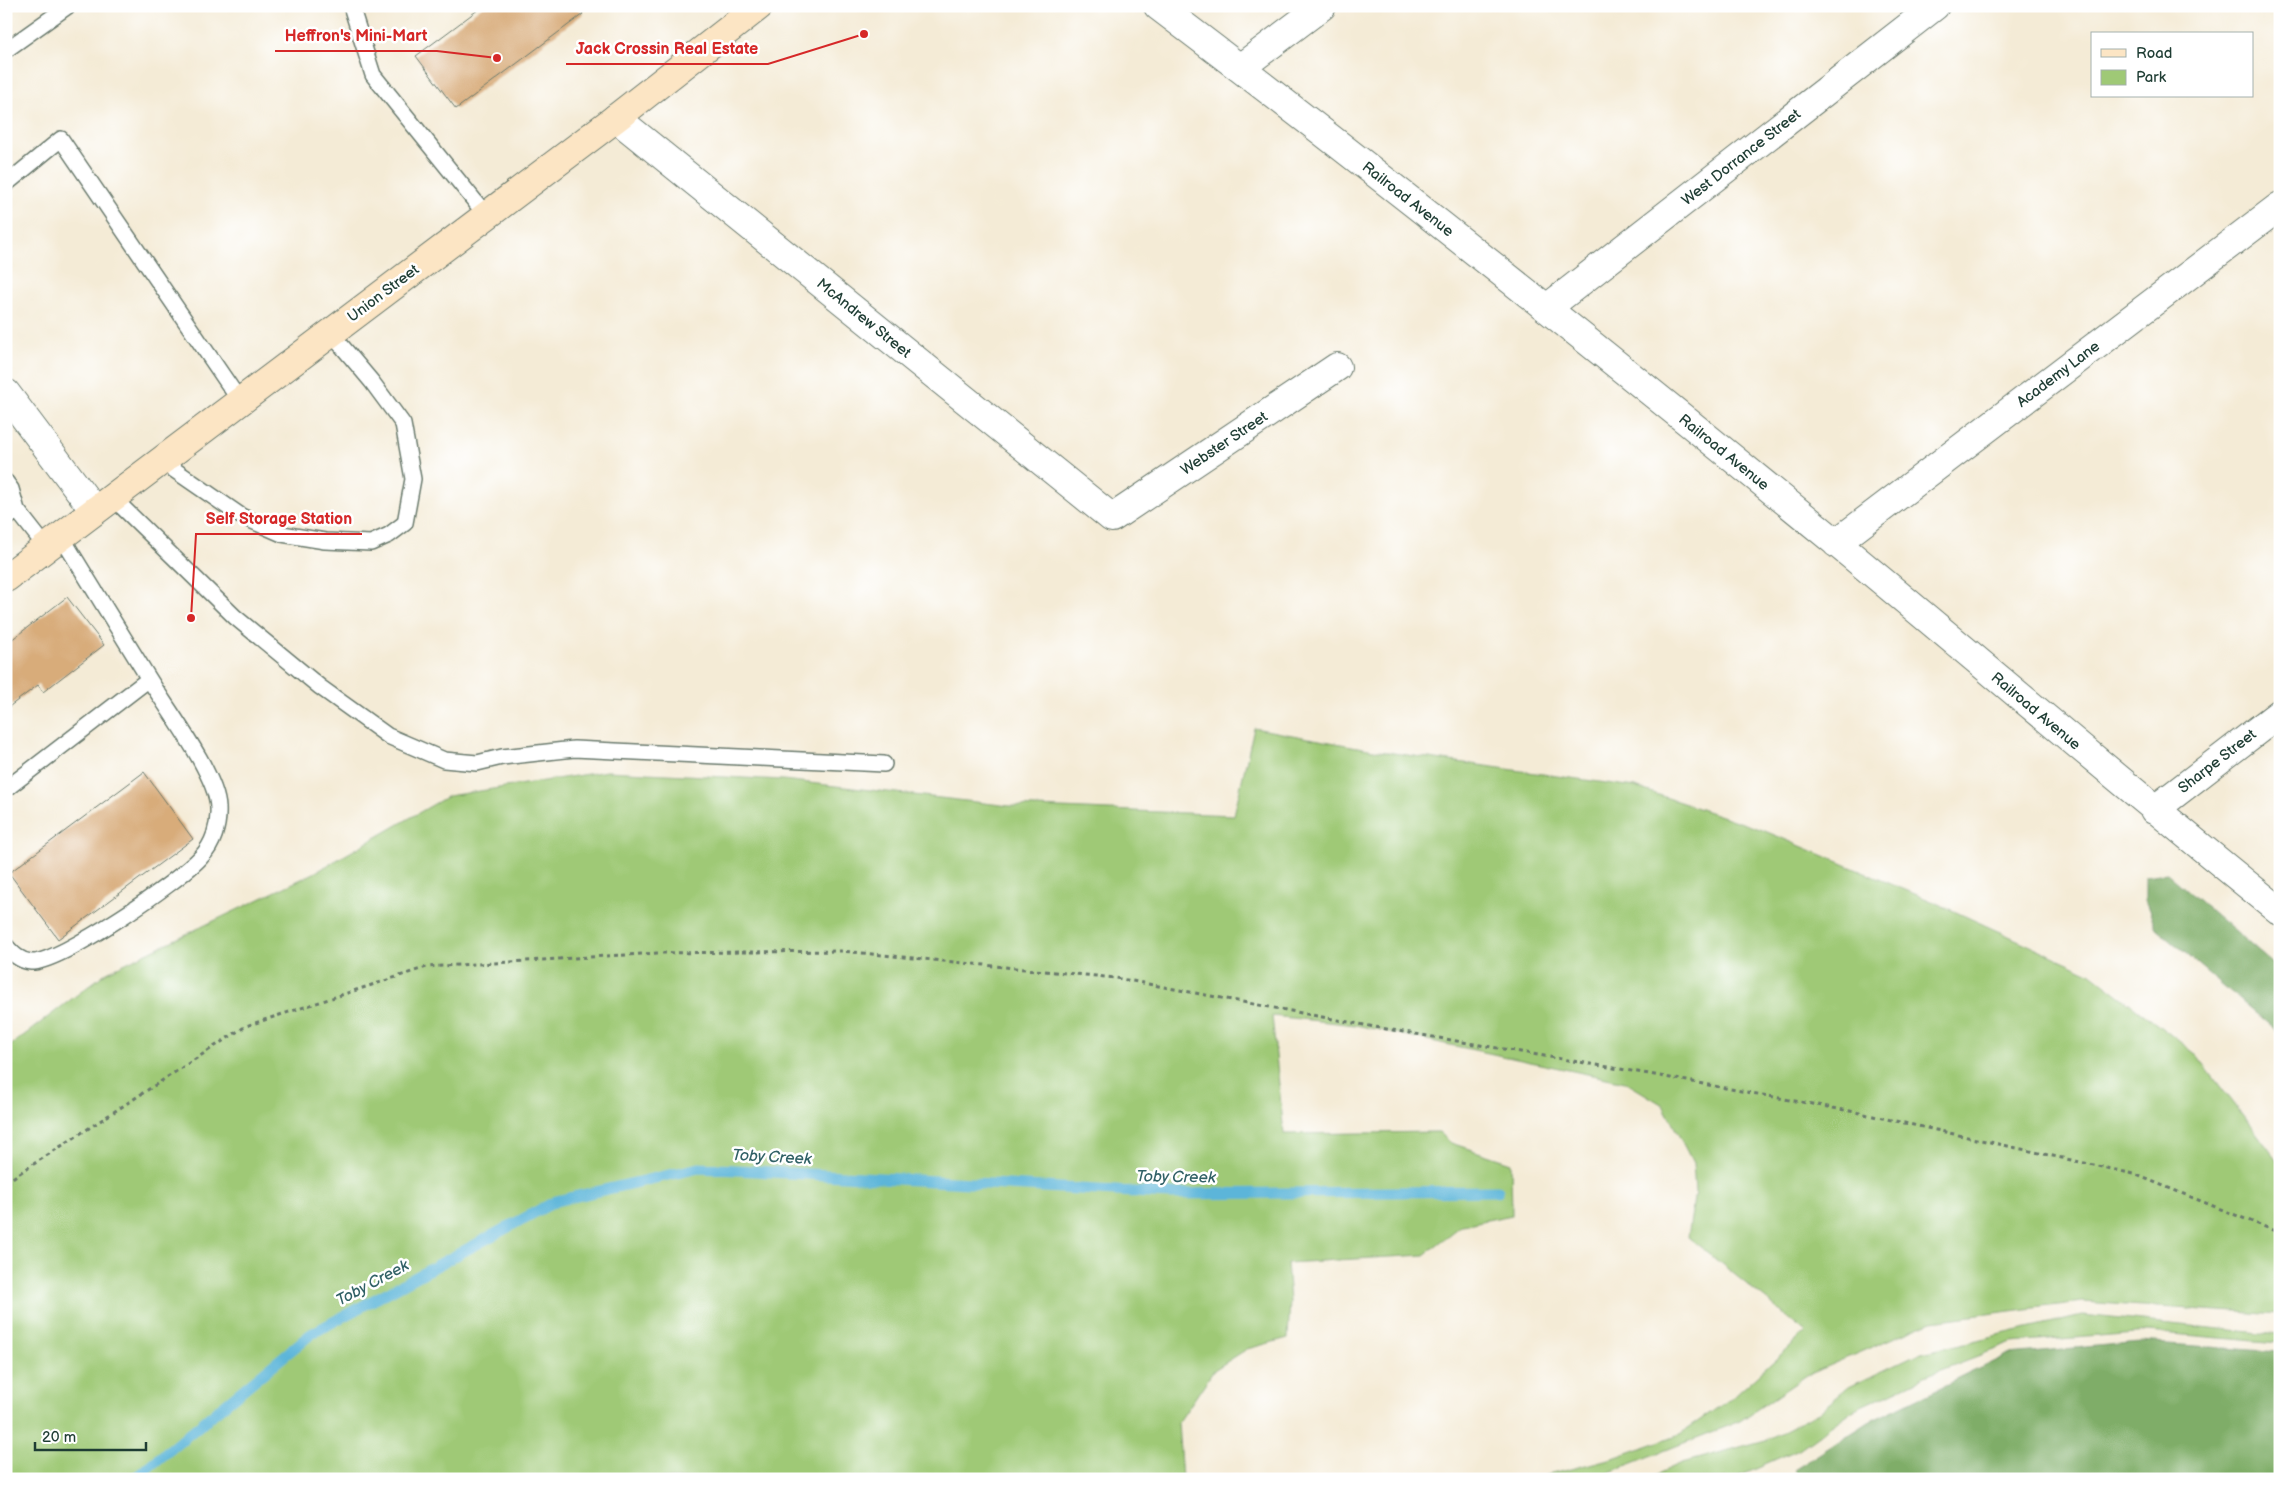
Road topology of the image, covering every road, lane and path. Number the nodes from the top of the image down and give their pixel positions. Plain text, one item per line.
1 (68, 6) edge
2 (351, 6) edge
3 (759, 6) edge
4 (1158, 6) edge
5 (1322, 6) edge
6 (1935, 6) edge
7 (6, 50) edge
8 (1240, 68) junction
9 (616, 118) junction
10 (6, 184) edge
11 (2280, 206) edge
12 (486, 216) junction
13 (1547, 308) junction
14 (330, 332) junction
15 (1337, 368) dead end
16 (6, 393) edge
17 (240, 401) junction
18 (160, 460) junction
19 (6, 482) edge
20 (103, 503) junction
21 (12, 515) edge
22 (1112, 518) joint
23 (54, 542) junction
24 (1836, 543) junction
25 (6, 578) edge
26 (149, 679) junction
27 (2280, 713) edge
28 (884, 764) dead end
29 (6, 789) edge
30 (2154, 810) junction
31 (2280, 911) edge
32 (6, 946) edge
33 (6, 1182) edge
34 (2280, 1233) edge

1 - 7 lane
2 - 12 lane
3 - 9 main road, Union Street
4 - 8 street, Railroad Avenue
5 - 8 street
6 - 13 street, West Dorrance Street
8 - 13 street, Railroad Avenue
9 - 12 main road, Union Street
9 - 22 street, McAndrew Street
10 - 17 lane
11 - 24 street, Academy Lane
12 - 14 main road, Union Street
13 - 24 street, Railroad Avenue
14 - 17 main road, Union Street
14 - 18 lane
15 - 22 street, Webster Street
16 - 20 street
17 - 18 main road, Union Street
18 - 20 main road, Union Street
19 - 21 lane
20 - 23 main road, Union Street
20 - 28 lane
21 - 23 lane
23 - 25 main road, Union Street
23 - 26 lane
24 - 30 street, Railroad Avenue
26 - 29 lane
26 - 32 lane
27 - 30 street, Sharpe Street
30 - 31 street, Railroad Avenue
33 - 34 path

